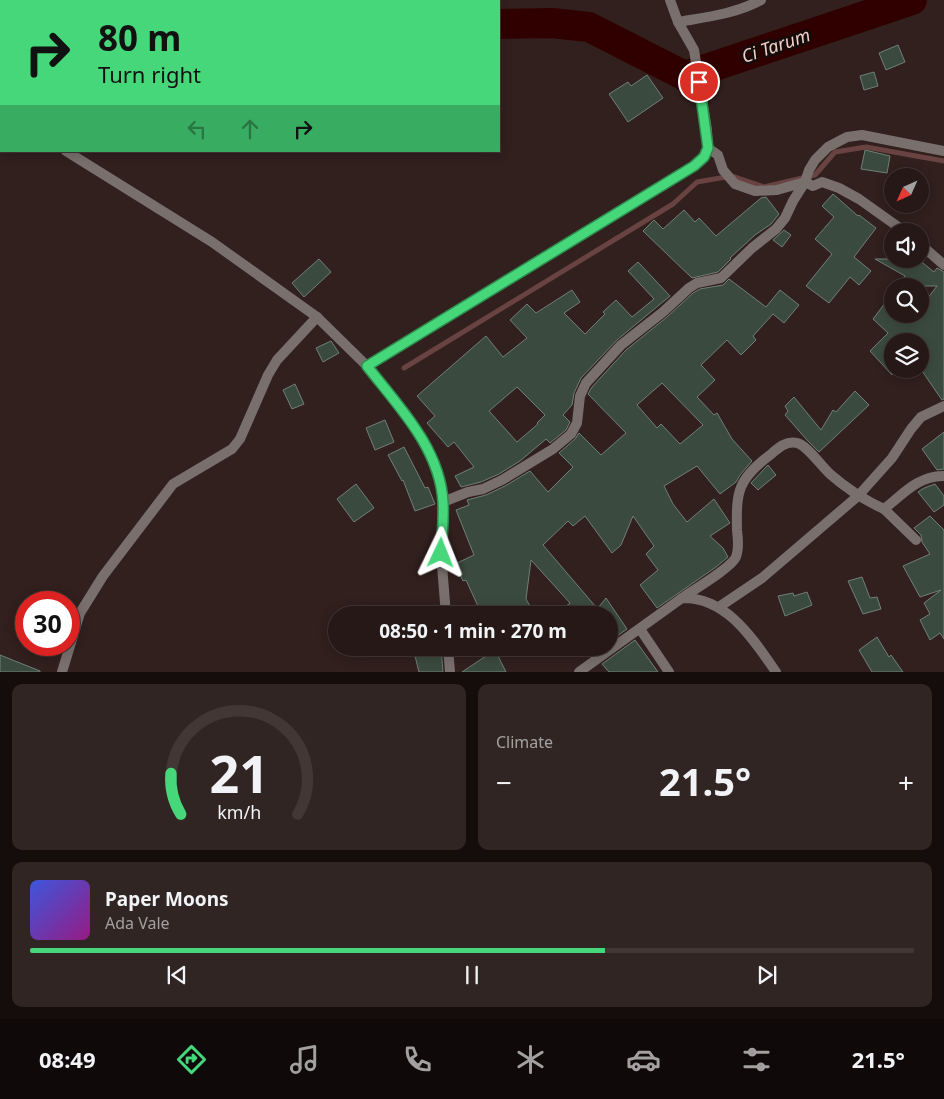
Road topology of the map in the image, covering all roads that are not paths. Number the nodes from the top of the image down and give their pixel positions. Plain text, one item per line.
1 (670, 0) edge
2 (761, 0) edge
3 (678, 22) junction
4 (708, 148) junction
5 (944, 151) edge
6 (68, 152) edge
7 (806, 179) junction
8 (893, 223) edge
9 (929, 252) edge
10 (944, 265) edge
11 (317, 317) junction
12 (367, 366) junction
13 (944, 406) edge
14 (944, 476) edge
15 (858, 496) junction
16 (443, 502) junction
17 (884, 510) junction
18 (916, 540) dead end
19 (682, 598) junction
20 (445, 606) edge
21 (719, 607) junction
22 (640, 629) junction
23 (449, 656) edge
24 (62, 672) edge
25 (450, 672) edge
26 (580, 672) edge
27 (668, 672) edge
28 (776, 672) edge

1 - 3 street
2 - 3 street
3 - 4 street
4 - 7 street
4 - 12 street
5 - 7 street
6 - 11 street
7 - 8 street
7 - 16 street
9 - 10 street
11 - 12 street
11 - 24 street
12 - 16 street
13 - 15 street
14 - 17 street
15 - 17 street
15 - 19 street
15 - 21 street
16 - 20 street
17 - 18 street
19 - 21 street
19 - 22 street
21 - 28 street
22 - 26 street
22 - 27 street
23 - 25 street

